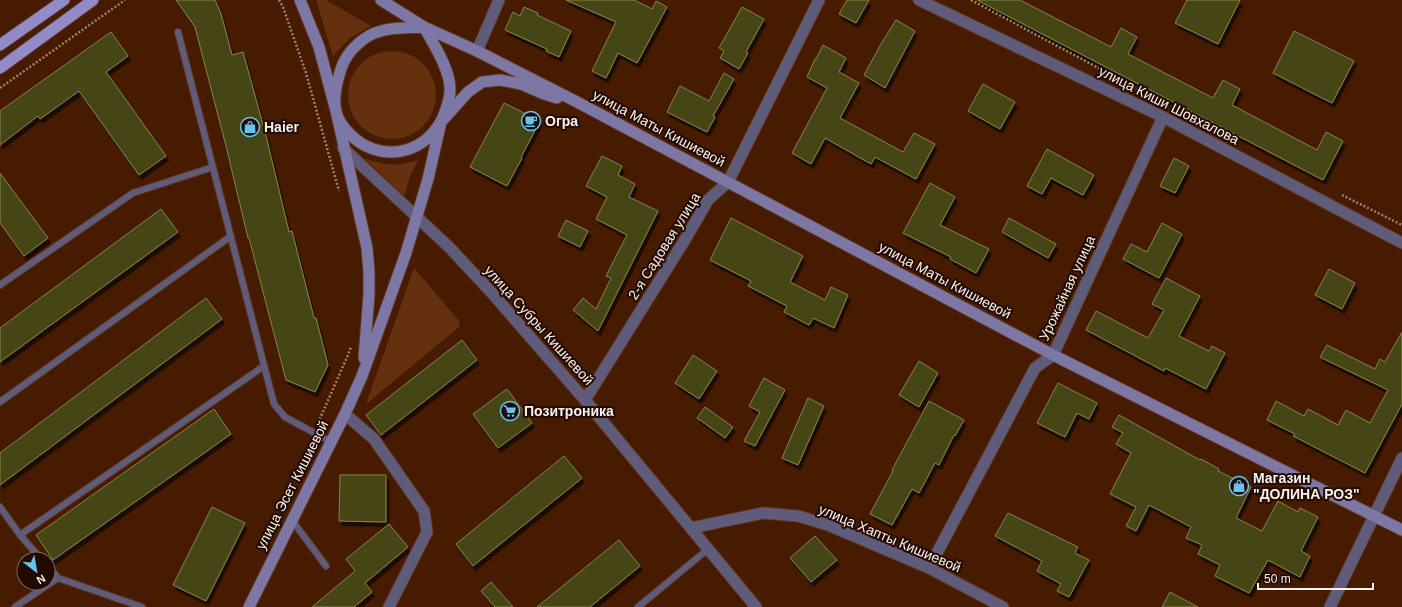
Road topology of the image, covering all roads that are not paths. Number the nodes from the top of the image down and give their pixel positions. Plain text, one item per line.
1 (64, 0) edge
2 (93, 0) edge
3 (97, 0) edge
4 (300, 0) edge
5 (381, 0) edge
6 (498, 0) edge
7 (819, 0) edge
8 (919, 0) edge
9 (77, 12) junction
10 (424, 27) junction
11 (178, 32) dead end
12 (0, 45) edge
13 (477, 51) junction
14 (0, 68) edge
15 (577, 102) junction
16 (336, 111) junction
17 (1163, 117) junction
18 (441, 122) junction
19 (343, 148) junction
20 (213, 167) junction
21 (728, 182) junction
22 (416, 217) junction
23 (231, 236) junction
24 (1402, 243) edge
25 (0, 285) edge
26 (1053, 355) junction
27 (264, 366) junction
28 (362, 376) junction
29 (585, 400) junction
30 (0, 402) edge
31 (345, 414) junction
32 (331, 442) junction
33 (1402, 458) edge
34 (0, 507) edge
35 (1374, 516) junction
36 (292, 519) junction
37 (690, 528) junction
38 (1402, 530) edge
39 (20, 535) junction
40 (708, 549) junction
41 (34, 551) edge
42 (326, 566) dead end
43 (929, 568) junction
44 (56, 576) edge
45 (58, 578) junction
46 (134, 606) edge
47 (15, 607) edge
48 (142, 607) edge
49 (249, 607) edge
50 (389, 607) edge
51 (638, 607) edge
52 (756, 607) edge
53 (1003, 607) edge
54 (1330, 607) edge

1 - 12 main road
2 - 9 main road
3 - 9 main road
4 - 16 main road
5 - 10 main road, улица Маты Кишиевой
6 - 13 street
7 - 21 street, 2-я Садовая улица
8 - 17 street, улица Киши Шовхалова
9 - 14 main road
10 - 13 main road, улица Маты Кишиевой
10 - 16 main road
10 - 18 main road
11 - 20 lane
13 - 15 main road, улица Маты Кишиевой
15 - 18 main road
15 - 21 main road, улица Маты Кишиевой
16 - 18 main road
16 - 19 main road
17 - 24 street, улица Киши Шовхалова
17 - 26 street, Урожайная улица
18 - 22 main road
19 - 22 street, улица Субры Кишиевой
19 - 28 main road
20 - 23 lane
20 - 25 lane
21 - 26 main road, улица Маты Кишиевой
21 - 29 street, 2-я Садовая улица
22 - 28 main road
22 - 29 street, улица Субры Кишиевой
23 - 27 lane
23 - 30 lane
26 - 35 main road, улица Маты Кишиевой
26 - 43 street, Урожайная улица
27 - 32 lane
27 - 39 lane
28 - 31 main road, улица Эсет Кишиевой
29 - 37 street, улица Субры Кишиевой
31 - 32 main road, улица Эсет Кишиевой
31 - 50 street
32 - 36 main road, улица Эсет Кишиевой
33 - 35 street
34 - 39 lane
35 - 38 main road, улица Маты Кишиевой
35 - 54 street
36 - 42 lane
36 - 49 main road, улица Эсет Кишиевой
37 - 40 street, улица Субры Кишиевой
37 - 43 street, улица Хапты Кишиевой
39 - 41 lane
40 - 51 lane
40 - 52 street, улица Субры Кишиевой
43 - 53 street, улица Хапты Кишиевой
44 - 45 lane
45 - 46 lane
45 - 47 lane
46 - 48 lane

